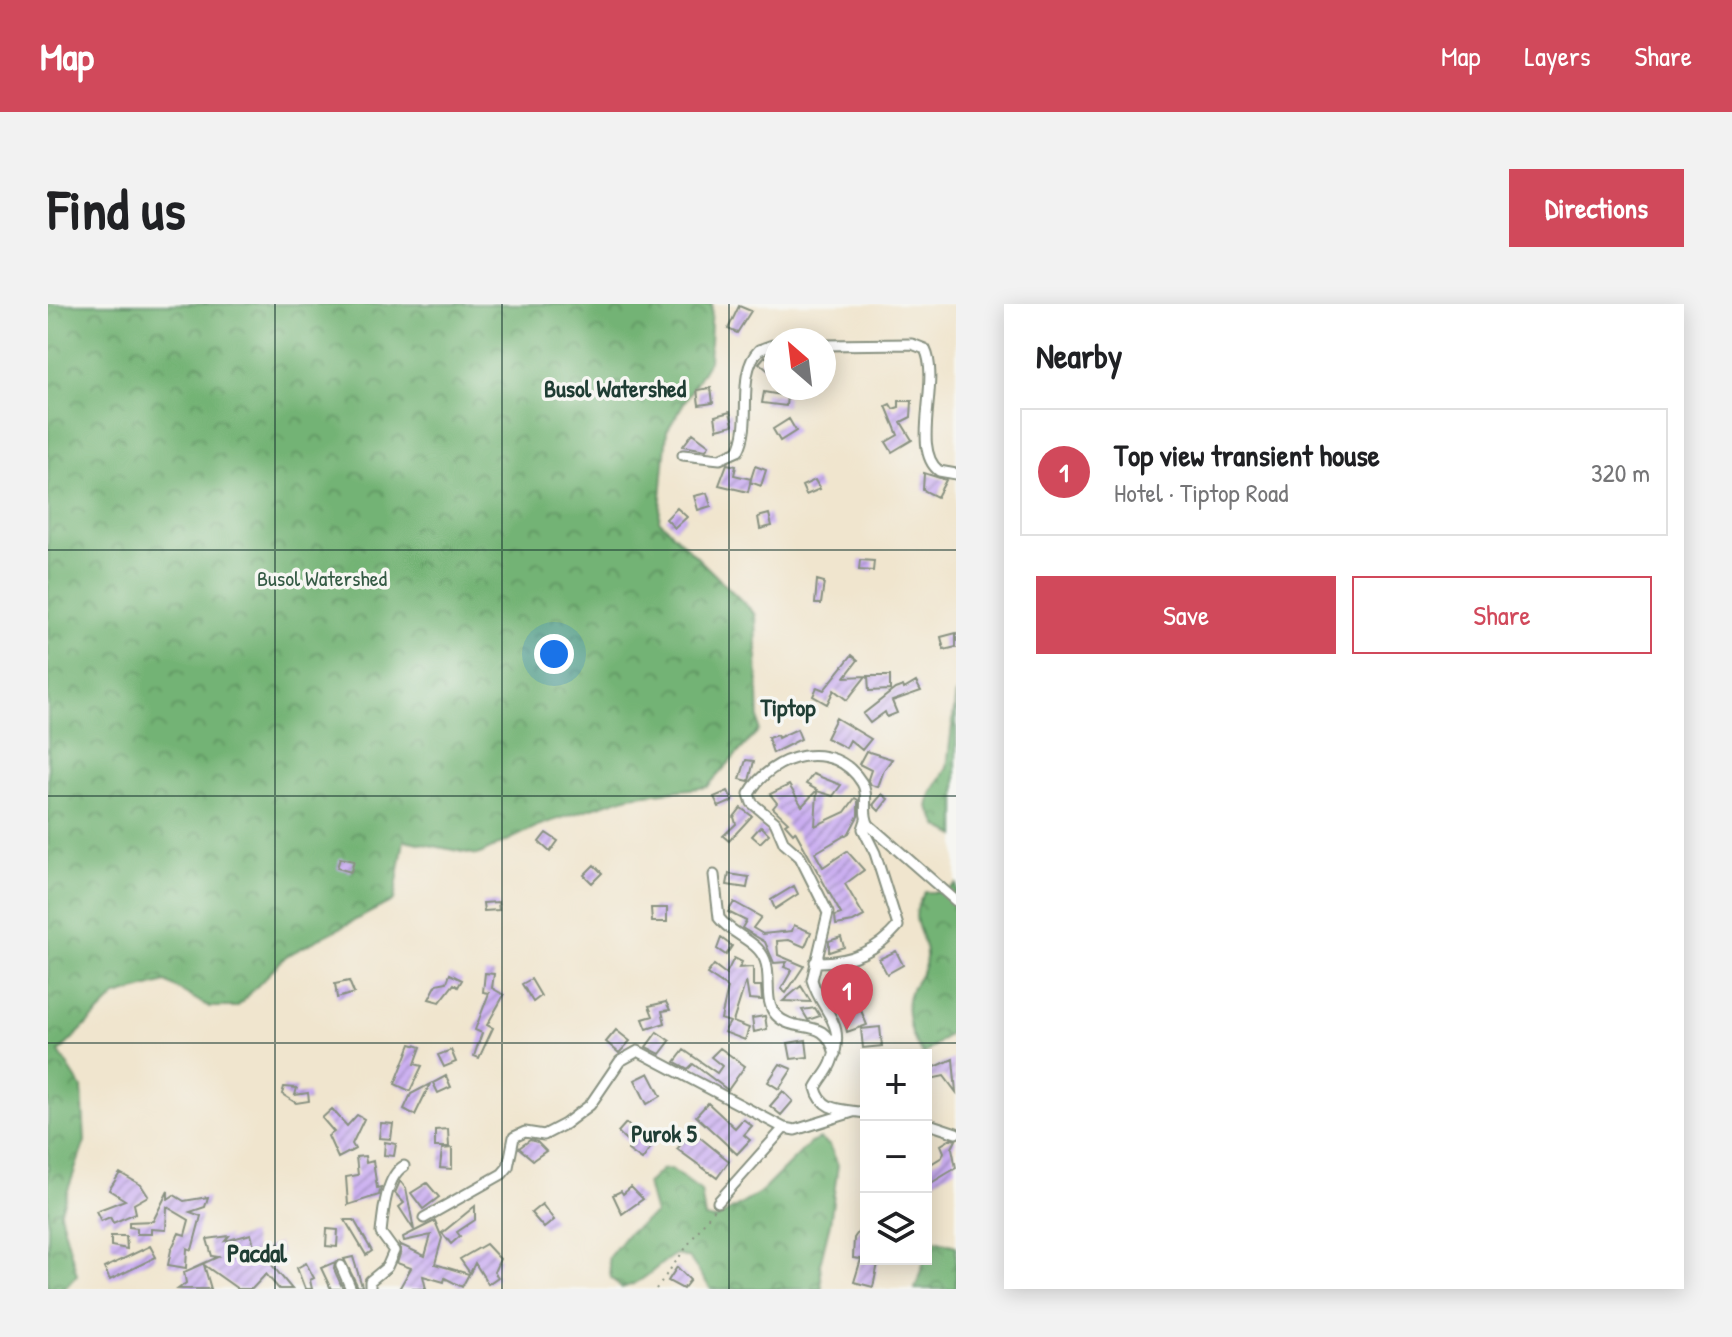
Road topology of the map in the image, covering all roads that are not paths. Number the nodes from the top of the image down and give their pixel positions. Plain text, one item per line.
1 (836, 345) edge
2 (764, 348) edge
3 (683, 455) dead end
4 (956, 474) edge
5 (866, 820) junction
6 (714, 875) dead end
7 (956, 901) edge
8 (815, 962) junction
9 (835, 1054) junction
10 (860, 1112) edge
11 (860, 1112) edge
12 (932, 1125) edge
13 (784, 1128) junction
14 (956, 1133) edge
15 (404, 1166) dead end
16 (718, 1202) road end
17 (424, 1218) dead end
18 (341, 1266) dead end
19 (351, 1289) edge
20 (370, 1289) edge

1 - 4 street
2 - 3 street
5 - 7 street
5 - 8 street
5 - 8 street
6 - 9 street
8 - 9 street
9 - 10 street
11 - 13 street
12 - 14 street
13 - 16 street
13 - 17 street
15 - 20 street
18 - 19 street

